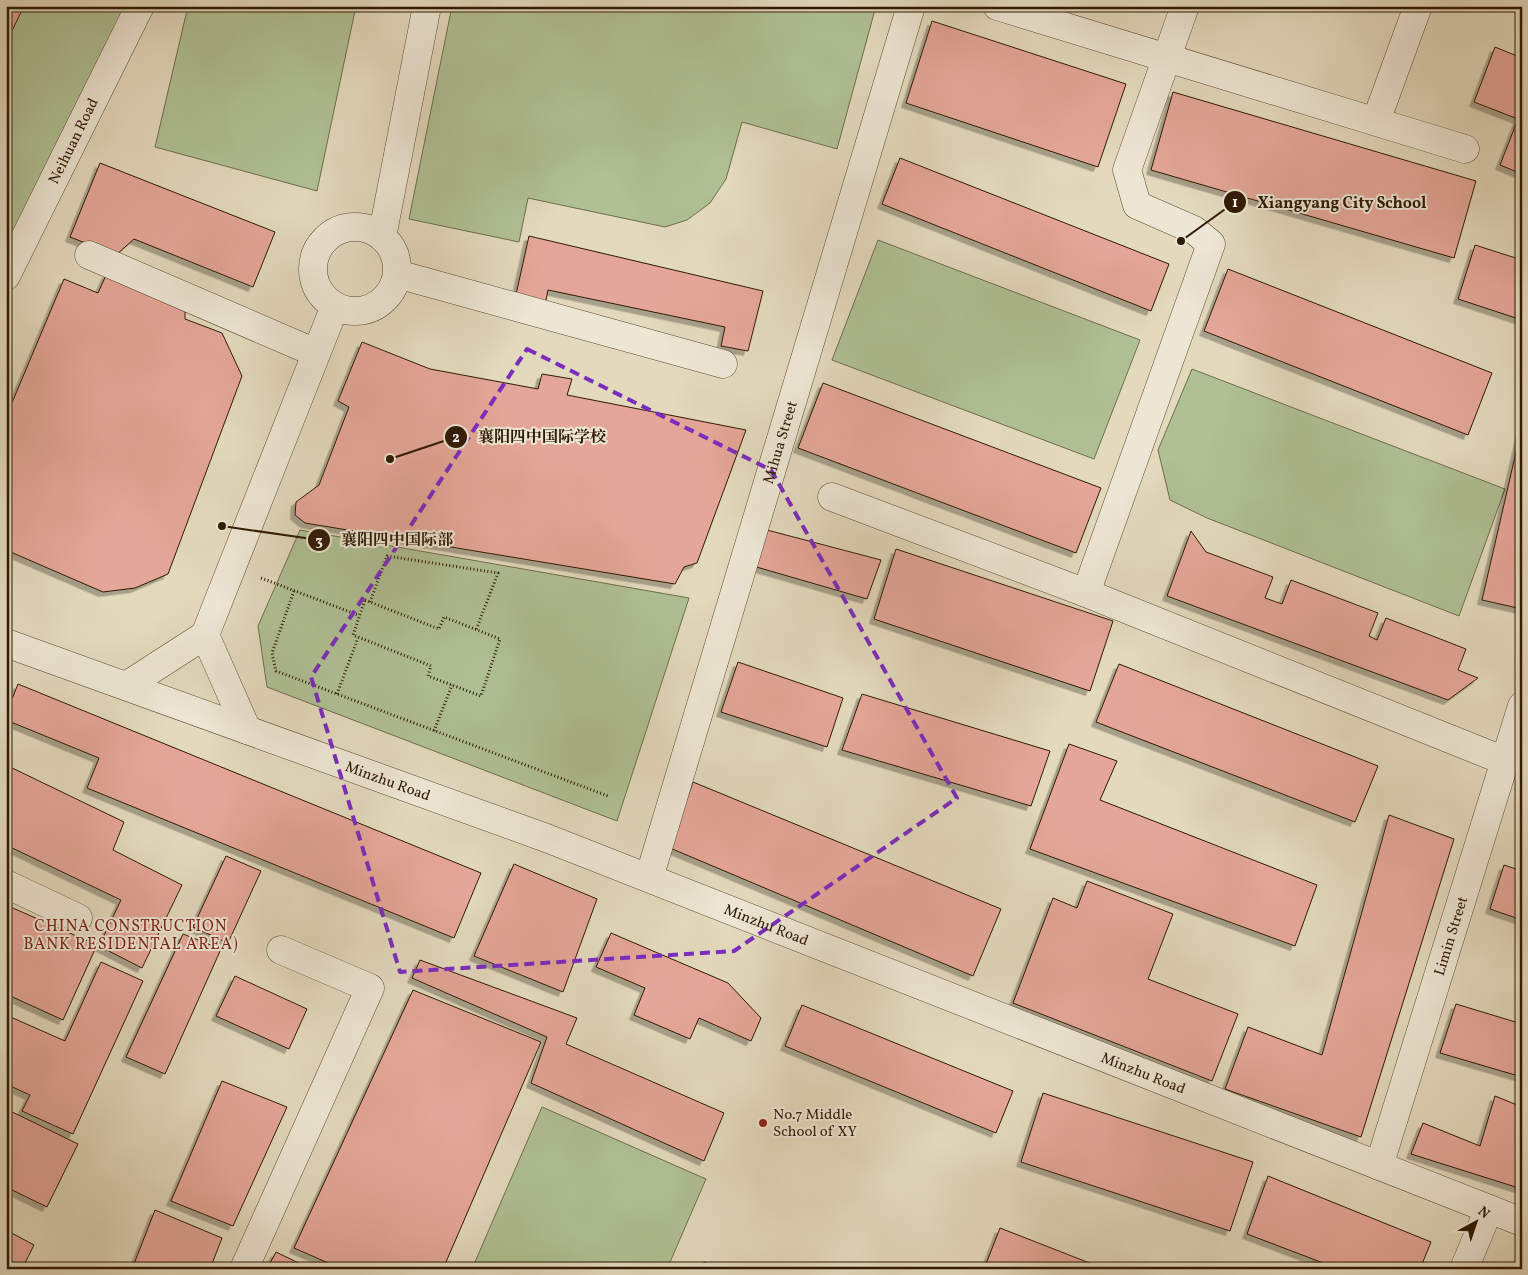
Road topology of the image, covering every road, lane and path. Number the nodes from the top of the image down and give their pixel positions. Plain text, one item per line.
1 (140, 6) edge
2 (427, 6) edge
3 (911, 6) edge
4 (997, 6) edge
5 (1185, 6) edge
6 (1418, 6) edge
7 (1167, 57) junction
8 (1376, 121) junction
9 (1465, 149) dead end
10 (382, 237) junction
11 (89, 255) dead end
12 (397, 274) junction
13 (6, 276) edge
14 (335, 306) junction
15 (316, 353) junction
16 (723, 364) dead end
17 (832, 497) dead end
18 (232, 567) junction
19 (294, 591) junction
20 (1086, 593) junction
21 (370, 602) junction
22 (358, 615) junction
23 (476, 630) junction
24 (205, 634) junction
25 (358, 638) junction
26 (6, 643) edge
27 (452, 685) junction
28 (126, 686) junction
29 (337, 694) junction
30 (1522, 706) edge
31 (247, 730) junction
32 (434, 731) junction
33 (1505, 761) junction
34 (608, 796) dead end
35 (649, 878) junction
36 (6, 884) edge
37 (78, 918) dead end
38 (281, 950) dead end
39 (1379, 1166) junction
40 (1489, 1209) junction
41 (1522, 1222) edge
42 (244, 1269) edge
43 (1464, 1269) edge

1 - 13 street, Neihuan Road
2 - 10 street
3 - 35 street, Mihua Street
4 - 7 street
5 - 7 street
6 - 8 street
7 - 8 street
7 - 20 street
8 - 9 street
10 - 12 street
10 - 14 street
11 - 15 street
12 - 14 street
12 - 16 street
14 - 15 street
15 - 18 street
17 - 20 street
18 - 19 path
18 - 24 street
19 - 22 path
19 - 29 path
20 - 33 street
21 - 22 path
21 - 23 path
21 - 23 path
22 - 25 path
23 - 27 path
24 - 28 street
24 - 31 street
25 - 27 path
25 - 29 path
26 - 28 street, Minzhu Road
27 - 32 path
28 - 31 street, Minzhu Road
29 - 32 path
30 - 33 street, Limin Street
31 - 35 street, Minzhu Road
32 - 34 path
33 - 39 street, Limin Street
35 - 39 street, Minzhu Road
36 - 37 street
38 - 42 street
39 - 40 street, Minzhu Road
40 - 41 street, Minzhu Road
40 - 43 street

